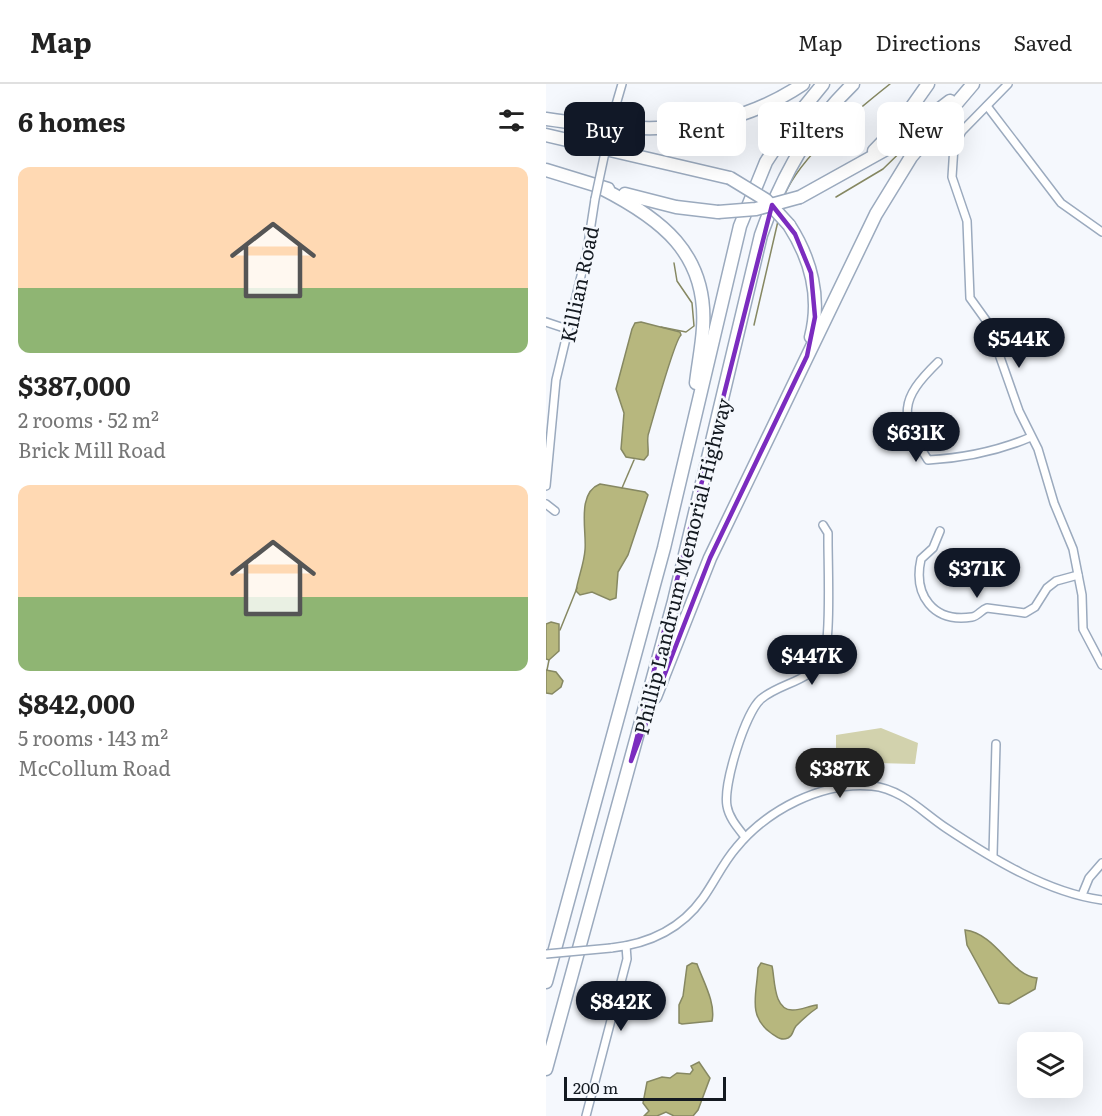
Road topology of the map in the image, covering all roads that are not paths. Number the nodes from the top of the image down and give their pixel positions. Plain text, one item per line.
1 (622, 84) edge
2 (803, 84) edge
3 (823, 84) edge
4 (853, 84) edge
5 (928, 84) edge
6 (971, 84) edge
7 (1008, 84) edge
8 (987, 105) junction
9 (546, 119) edge
10 (546, 135) edge
11 (546, 170) edge
12 (853, 170) junction
13 (601, 188) junction
14 (1102, 232) edge
15 (546, 322) edge
16 (567, 329) junction
17 (807, 356) junction
18 (938, 362) dead end
19 (1031, 437) junction
20 (686, 453) junction
21 (546, 486) edge
22 (546, 504) edge
23 (555, 511) dead end
24 (823, 525) dead end
25 (940, 531) dead end
26 (1078, 576) junction
27 (1102, 665) edge
28 (996, 744) dead end
29 (631, 761) junction
30 (746, 837) junction
31 (993, 855) junction
32 (1102, 863) edge
33 (1082, 895) junction
34 (1102, 900) edge
35 (626, 946) junction
36 (546, 954) edge
37 (546, 982) edge
38 (546, 1069) edge
39 (586, 1116) edge

1 - 16 street, Killian Road, bridge
2 - 9 highway
3 - 20 highway, Phillip Landrum Memorial Highway
4 - 29 highway, Phillip Landrum Memorial Highway
5 - 12 highway
6 - 12 highway
6 - 17 highway
7 - 8 street
8 - 14 street
8 - 19 street
10 - 17 highway, bridge
11 - 13 highway
12 - 13 highway, bridge
13 - 20 highway
15 - 16 street
16 - 21 street, Killian Road
17 - 29 highway
18 - 19 street
19 - 26 street
20 - 37 highway, Phillip Landrum Memorial Highway
22 - 23 street
24 - 30 street
25 - 26 street
26 - 27 street
28 - 31 street
29 - 38 highway, Phillip Landrum Memorial Highway
30 - 31 street
30 - 35 street
31 - 33 street
32 - 33 street
33 - 34 street
35 - 36 street, bridge
35 - 39 street

